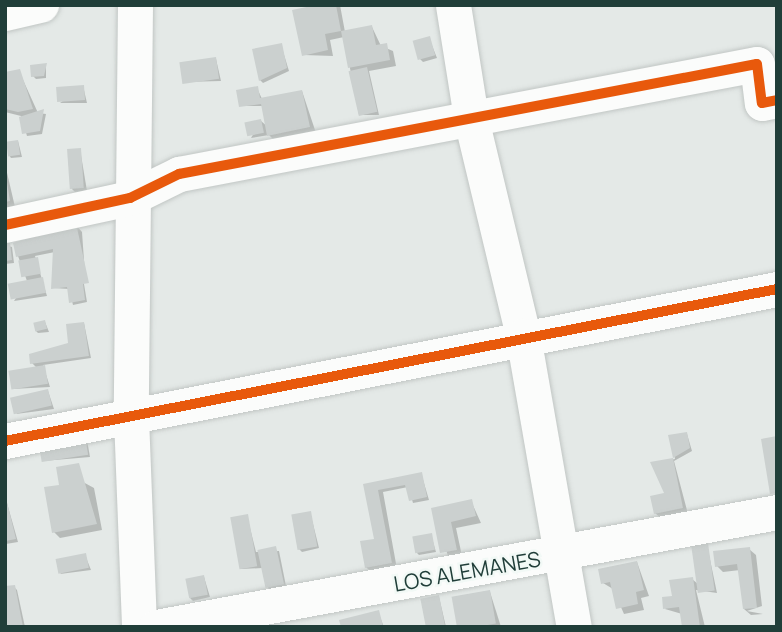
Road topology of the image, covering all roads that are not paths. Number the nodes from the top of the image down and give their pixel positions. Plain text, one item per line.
1 (41, 5) edge
2 (135, 5) edge
3 (453, 5) edge
4 (5, 12) edge
5 (777, 100) edge
6 (472, 123) junction
7 (130, 198) junction
8 (5, 225) edge
9 (777, 289) edge
10 (523, 336) junction
11 (131, 417) junction
12 (5, 441) edge
13 (777, 512) edge
14 (560, 554) junction
15 (139, 627) edge
16 (156, 627) edge
17 (574, 627) edge

1 - 4 street
2 - 7 street
3 - 6 street
5 - 6 street
6 - 7 street
6 - 10 street
7 - 8 street
7 - 11 street
9 - 10 street
10 - 11 street
10 - 14 street
11 - 12 street
11 - 15 street
13 - 14 street, LOS ALEMANES
14 - 16 street, LOS ALEMANES
14 - 17 street

